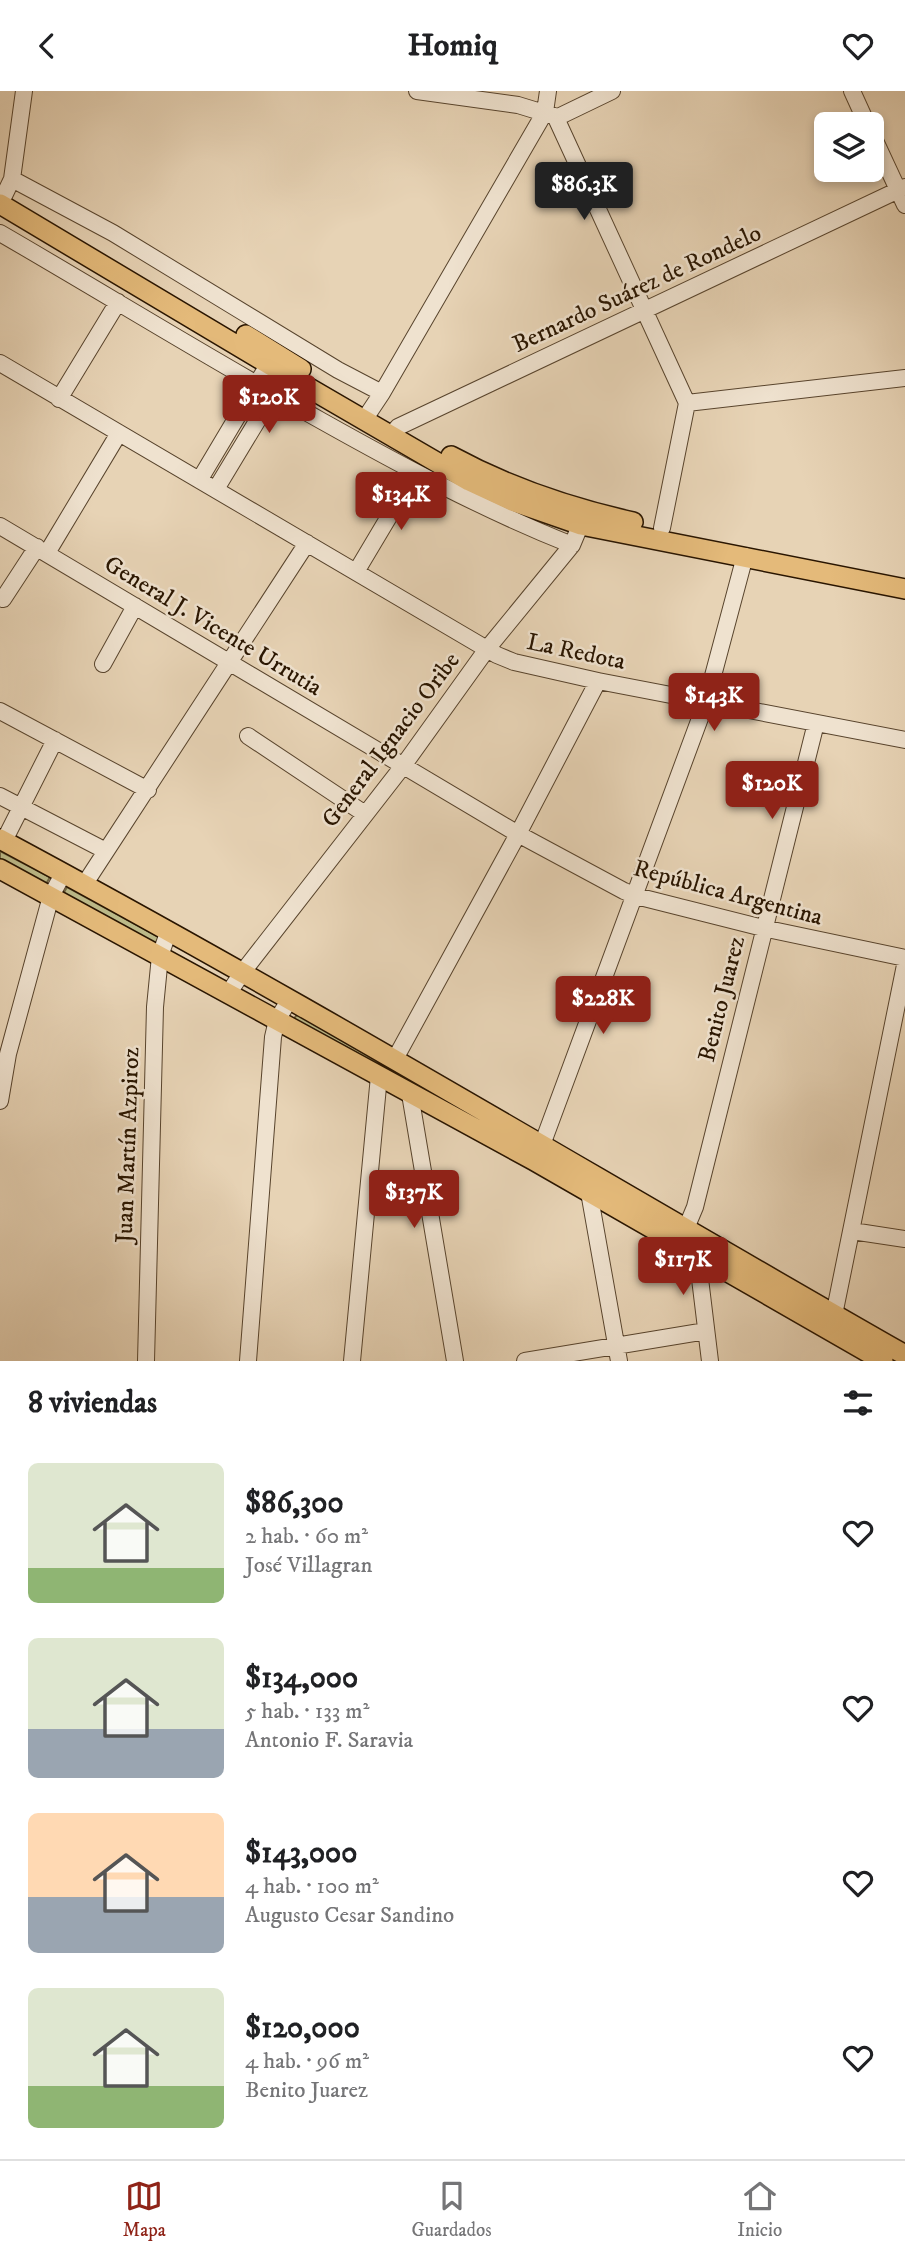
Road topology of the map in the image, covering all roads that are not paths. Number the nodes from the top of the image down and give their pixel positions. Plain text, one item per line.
1 (24, 91) edge
2 (417, 91) edge
3 (548, 91) edge
4 (612, 91) edge
5 (852, 91) edge
6 (862, 112) edge
7 (550, 115) junction
8 (884, 157) edge
9 (903, 194) edge
10 (4, 195) edge
11 (0, 233) edge
12 (118, 302) junction
13 (645, 311) junction
14 (0, 363) edge
15 (280, 363) junction
16 (905, 378) edge
17 (258, 385) junction
18 (273, 393) junction
19 (59, 398) junction
20 (687, 403) junction
21 (373, 408) junction
22 (394, 431) junction
23 (119, 433) junction
24 (415, 473) junction
25 (200, 479) junction
26 (216, 489) junction
27 (583, 518) junction
28 (0, 526) edge
29 (662, 529) junction
30 (307, 543) junction
31 (572, 545) junction
32 (42, 550) junction
33 (745, 556) junction
34 (356, 572) junction
35 (905, 576) edge
36 (905, 589) edge
37 (3, 599) dead end
38 (135, 606) junction
39 (487, 649) junction
40 (230, 662) junction
41 (103, 664) dead end
42 (598, 681) junction
43 (706, 702) junction
44 (0, 711) edge
45 (816, 723) junction
46 (248, 736) dead end
47 (55, 740) junction
48 (905, 740) edge
49 (403, 766) junction
50 (148, 790) junction
51 (0, 796) edge
52 (21, 808) junction
53 (365, 814) junction
54 (518, 834) junction
55 (2, 840) edge
56 (107, 851) junction
57 (0, 869) edge
58 (63, 874) junction
59 (85, 885) junction
60 (636, 896) junction
61 (51, 897) junction
62 (763, 928) junction
63 (168, 933) junction
64 (160, 957) junction
65 (905, 958) edge
66 (905, 965) edge
67 (242, 973) junction
68 (228, 994) junction
69 (290, 999) junction
70 (277, 1020) junction
71 (395, 1059) junction
72 (379, 1076) junction
73 (410, 1094) junction
74 (0, 1101) edge
75 (538, 1152) junction
76 (589, 1192) junction
77 (852, 1231) junction
78 (905, 1240) edge
79 (691, 1242) junction
80 (834, 1315) junction
81 (706, 1331) junction
82 (618, 1353) edge
83 (905, 1355) edge
84 (146, 1361) edge
85 (248, 1361) edge
86 (352, 1361) edge
87 (455, 1361) edge
88 (525, 1361) edge
89 (710, 1361) edge
90 (883, 1361) edge

1 - 10 street
2 - 7 street
3 - 7 street
4 - 7 street
5 - 6 street
7 - 13 street
7 - 21 street
8 - 9 street
9 - 13 street, Bernardo Suárez de Rondelo
10 - 15 main road
10 - 21 street
11 - 12 street
12 - 17 street
12 - 19 street
13 - 20 street
13 - 22 street, Bernardo Suárez de Rondelo
14 - 19 street, La Redota
15 - 17 street
15 - 18 street
15 - 21 main road
16 - 20 street
17 - 18 street
17 - 25 street
18 - 24 street
18 - 26 street
19 - 23 street, La Redota
20 - 29 street
21 - 22 main road
22 - 27 main road
23 - 25 street, La Redota
23 - 32 street
24 - 31 street
24 - 34 street
25 - 26 street, La Redota
26 - 30 street, La Redota
27 - 29 main road
27 - 31 street, General Ignacio Oribe
27 - 33 main road
28 - 32 street, General J. Vicente Urrutia
29 - 35 main road
30 - 34 street, La Redota
30 - 40 street
31 - 39 street, General Ignacio Oribe
32 - 37 street
32 - 38 street, General J. Vicente Urrutia
33 - 36 main road
33 - 43 street
34 - 39 street, La Redota
38 - 40 street, General J. Vicente Urrutia
38 - 41 street
39 - 42 street, La Redota
39 - 49 street, General Ignacio Oribe
40 - 49 street, General J. Vicente Urrutia
40 - 50 street
42 - 43 street, La Redota
42 - 54 street
43 - 45 street, La Redota
43 - 60 street
44 - 47 street
45 - 48 street, La Redota
45 - 62 street, Benito Juarez
46 - 53 street
47 - 50 street
47 - 52 street
49 - 53 street, General Ignacio Oribe
49 - 54 street, República Argentina
50 - 56 street
51 - 52 street
52 - 55 street
52 - 56 street
53 - 67 street, General Ignacio Oribe
54 - 60 street, República Argentina
54 - 71 street
55 - 58 main road
56 - 59 street
57 - 61 main road
58 - 59 main road
58 - 61 street
59 - 63 main road
60 - 62 street, República Argentina
60 - 75 street
61 - 64 main road
61 - 74 street
62 - 65 street, República Argentina
62 - 79 street, Benito Juarez
63 - 64 street, Juan Martín Azpiroz
63 - 67 main road
64 - 68 main road
64 - 84 street, Juan Martín Azpiroz
66 - 77 street
67 - 68 street, General Ignacio Oribe
67 - 69 main road
68 - 70 main road
69 - 70 street
69 - 71 main road
70 - 72 main road
70 - 85 street
71 - 75 main road
72 - 73 main road
72 - 86 street
73 - 75 main road
73 - 87 street
75 - 76 main road
75 - 79 main road
76 - 79 main road
76 - 82 street
77 - 78 street
77 - 80 street
79 - 80 main road
79 - 81 street
79 - 90 main road
80 - 83 main road
81 - 82 street
81 - 89 street
82 - 88 street

